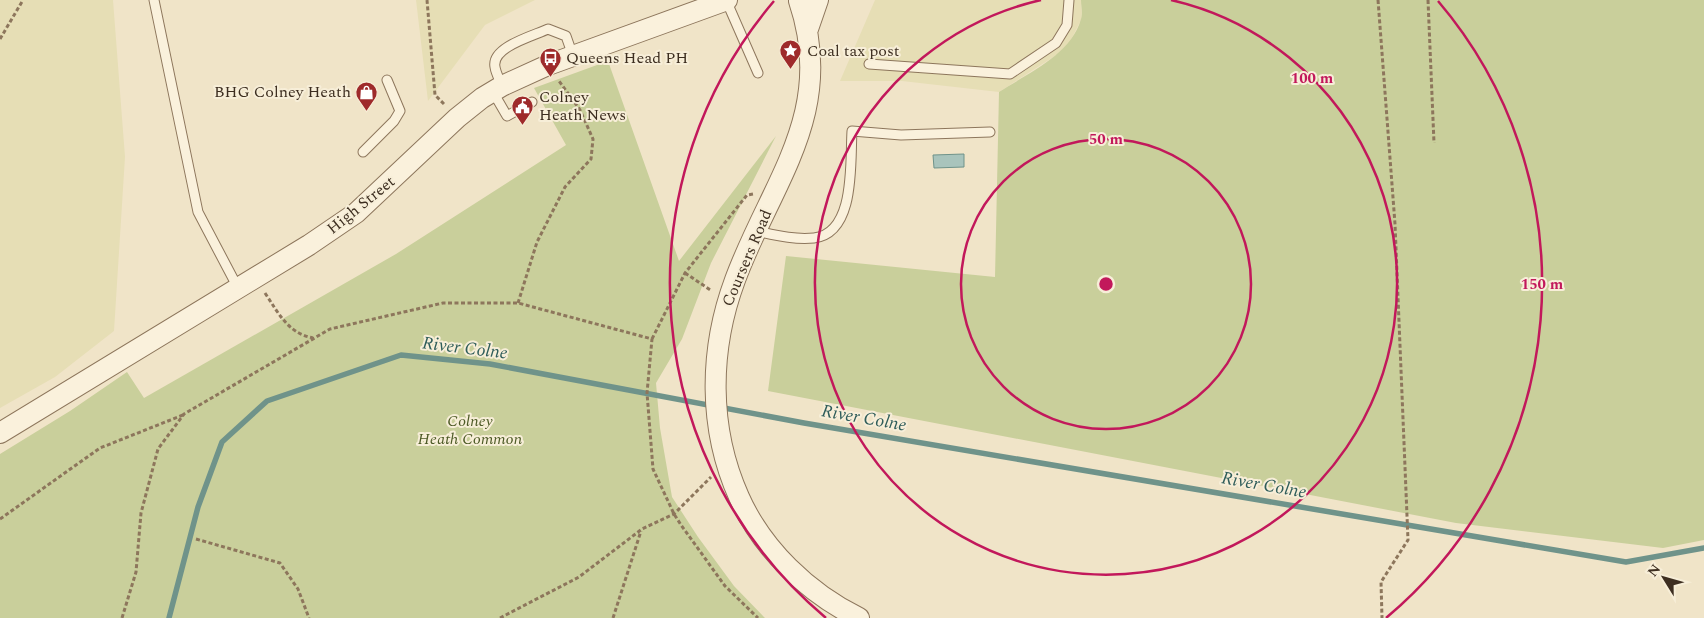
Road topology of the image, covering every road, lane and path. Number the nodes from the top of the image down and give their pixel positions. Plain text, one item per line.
1 (23, 0) edge
2 (154, 0) edge
3 (427, 0) edge
4 (727, 0) edge
5 (806, 0) edge
6 (1069, 0) edge
7 (1378, 0) edge
8 (1428, 0) edge
9 (0, 39) edge
10 (573, 56) junction
11 (869, 64) dead end
12 (548, 65) junction
13 (758, 73) dead end
14 (387, 80) dead end
15 (497, 89) junction
16 (532, 102) dead end
17 (457, 118) junction
18 (990, 132) dead end
19 (1434, 143) dead end
20 (363, 152) dead end
21 (774, 192) junction
22 (756, 231) junction
23 (685, 273) junction
24 (247, 283) junction
25 (727, 301) junction
26 (518, 303) junction
27 (314, 338) junction
28 (652, 339) junction
29 (184, 414) junction
30 (0, 433) edge
31 (724, 456) junction
32 (674, 514) junction
33 (0, 519) edge
34 (642, 529) junction
35 (196, 539) dead end
36 (850, 616) edge
37 (122, 618) edge
38 (309, 618) edge
39 (500, 618) edge
40 (613, 618) edge
41 (758, 618) edge
42 (1382, 618) edge

1 - 9 path
2 - 24 lane
3 - 17 path
4 - 10 street, High Street
4 - 13 lane
5 - 21 street, Coursers Road
6 - 11 lane
7 - 42 path
8 - 19 path
10 - 12 street, High Street
10 - 15 lane
12 - 15 street, High Street
12 - 26 path
14 - 20 lane
15 - 16 lane
15 - 17 street, High Street
17 - 24 street, High Street
18 - 22 lane
21 - 22 street, Coursers Road
21 - 23 path
22 - 25 street, Coursers Road
23 - 25 path
23 - 28 path
24 - 27 path
24 - 30 street, High Street
25 - 31 street, Coursers Road
26 - 27 path
26 - 28 path
27 - 29 path
28 - 32 path
29 - 33 path
29 - 37 path
31 - 32 path
31 - 36 street, Coursers Road
32 - 34 path
32 - 41 path
34 - 39 path
34 - 40 path
35 - 38 path

